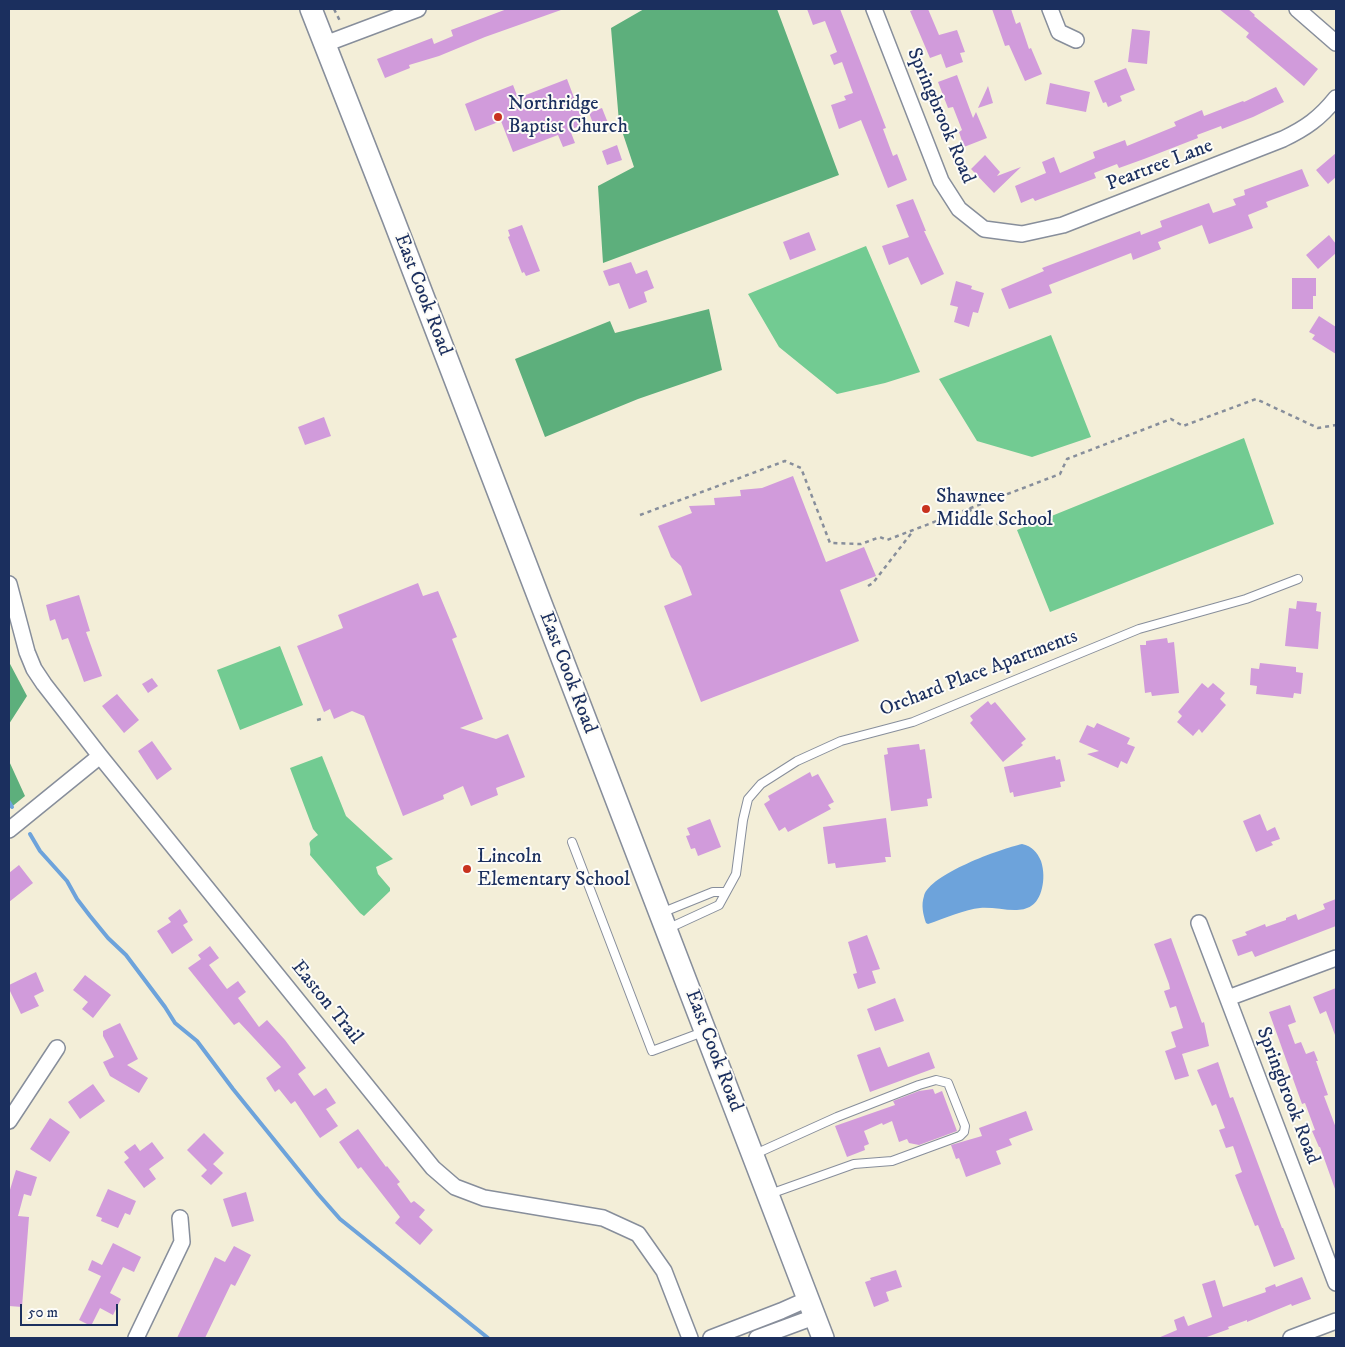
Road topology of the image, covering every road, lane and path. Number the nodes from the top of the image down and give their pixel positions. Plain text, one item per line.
1 (311, 9) edge
2 (334, 9) edge
3 (418, 9) edge
4 (874, 9) edge
5 (1050, 9) edge
6 (1297, 9) edge
7 (342, 25) dead end
8 (1076, 40) dead end
9 (1336, 43) edge
10 (325, 44) junction
11 (1336, 98) edge
12 (984, 229) joint
13 (1336, 425) edge
14 (968, 509) junction
15 (640, 515) dead end
16 (1002, 526) dead end
17 (914, 530) junction
18 (1298, 579) dead end
19 (9, 584) edge
20 (868, 586) dead end
21 (100, 756) junction
22 (9, 830) edge
23 (572, 842) dead end
24 (725, 892) junction
25 (663, 921) junction
26 (1199, 924) dead end
27 (1336, 958) edge
28 (1228, 998) junction
29 (705, 1031) junction
30 (58, 1048) dead end
31 (9, 1121) edge
32 (753, 1156) junction
33 (768, 1195) junction
34 (180, 1218) dead end
35 (1336, 1283) edge
36 (811, 1308) junction
37 (1336, 1321) edge
38 (136, 1338) edge
39 (690, 1338) edge
40 (711, 1338) edge
41 (757, 1338) edge
42 (823, 1338) edge
43 (1291, 1338) edge

1 - 10 main road, East Cook Road
2 - 7 path
3 - 10 street
4 - 12 street, Springbrook Road
5 - 8 street
6 - 9 street
10 - 25 main road, East Cook Road
11 - 12 street, Peartree Lane
13 - 14 path
14 - 16 path
14 - 17 path
15 - 17 path
17 - 20 path
18 - 24 lane, Orchard Place Apartments
19 - 21 street, Easton Trail
21 - 22 street
21 - 39 street, Easton Trail
23 - 29 lane
24 - 25 lane
24 - 25 lane, Orchard Place Apartments
25 - 29 main road, East Cook Road
26 - 28 street, Springbrook Road
27 - 28 street
28 - 35 street, Springbrook Road
29 - 32 main road, East Cook Road
30 - 31 street
32 - 33 main road, East Cook Road
32 - 33 lane
33 - 36 main road, East Cook Road
34 - 38 street
36 - 40 street
36 - 41 street
36 - 42 main road, East Cook Road
37 - 43 street

